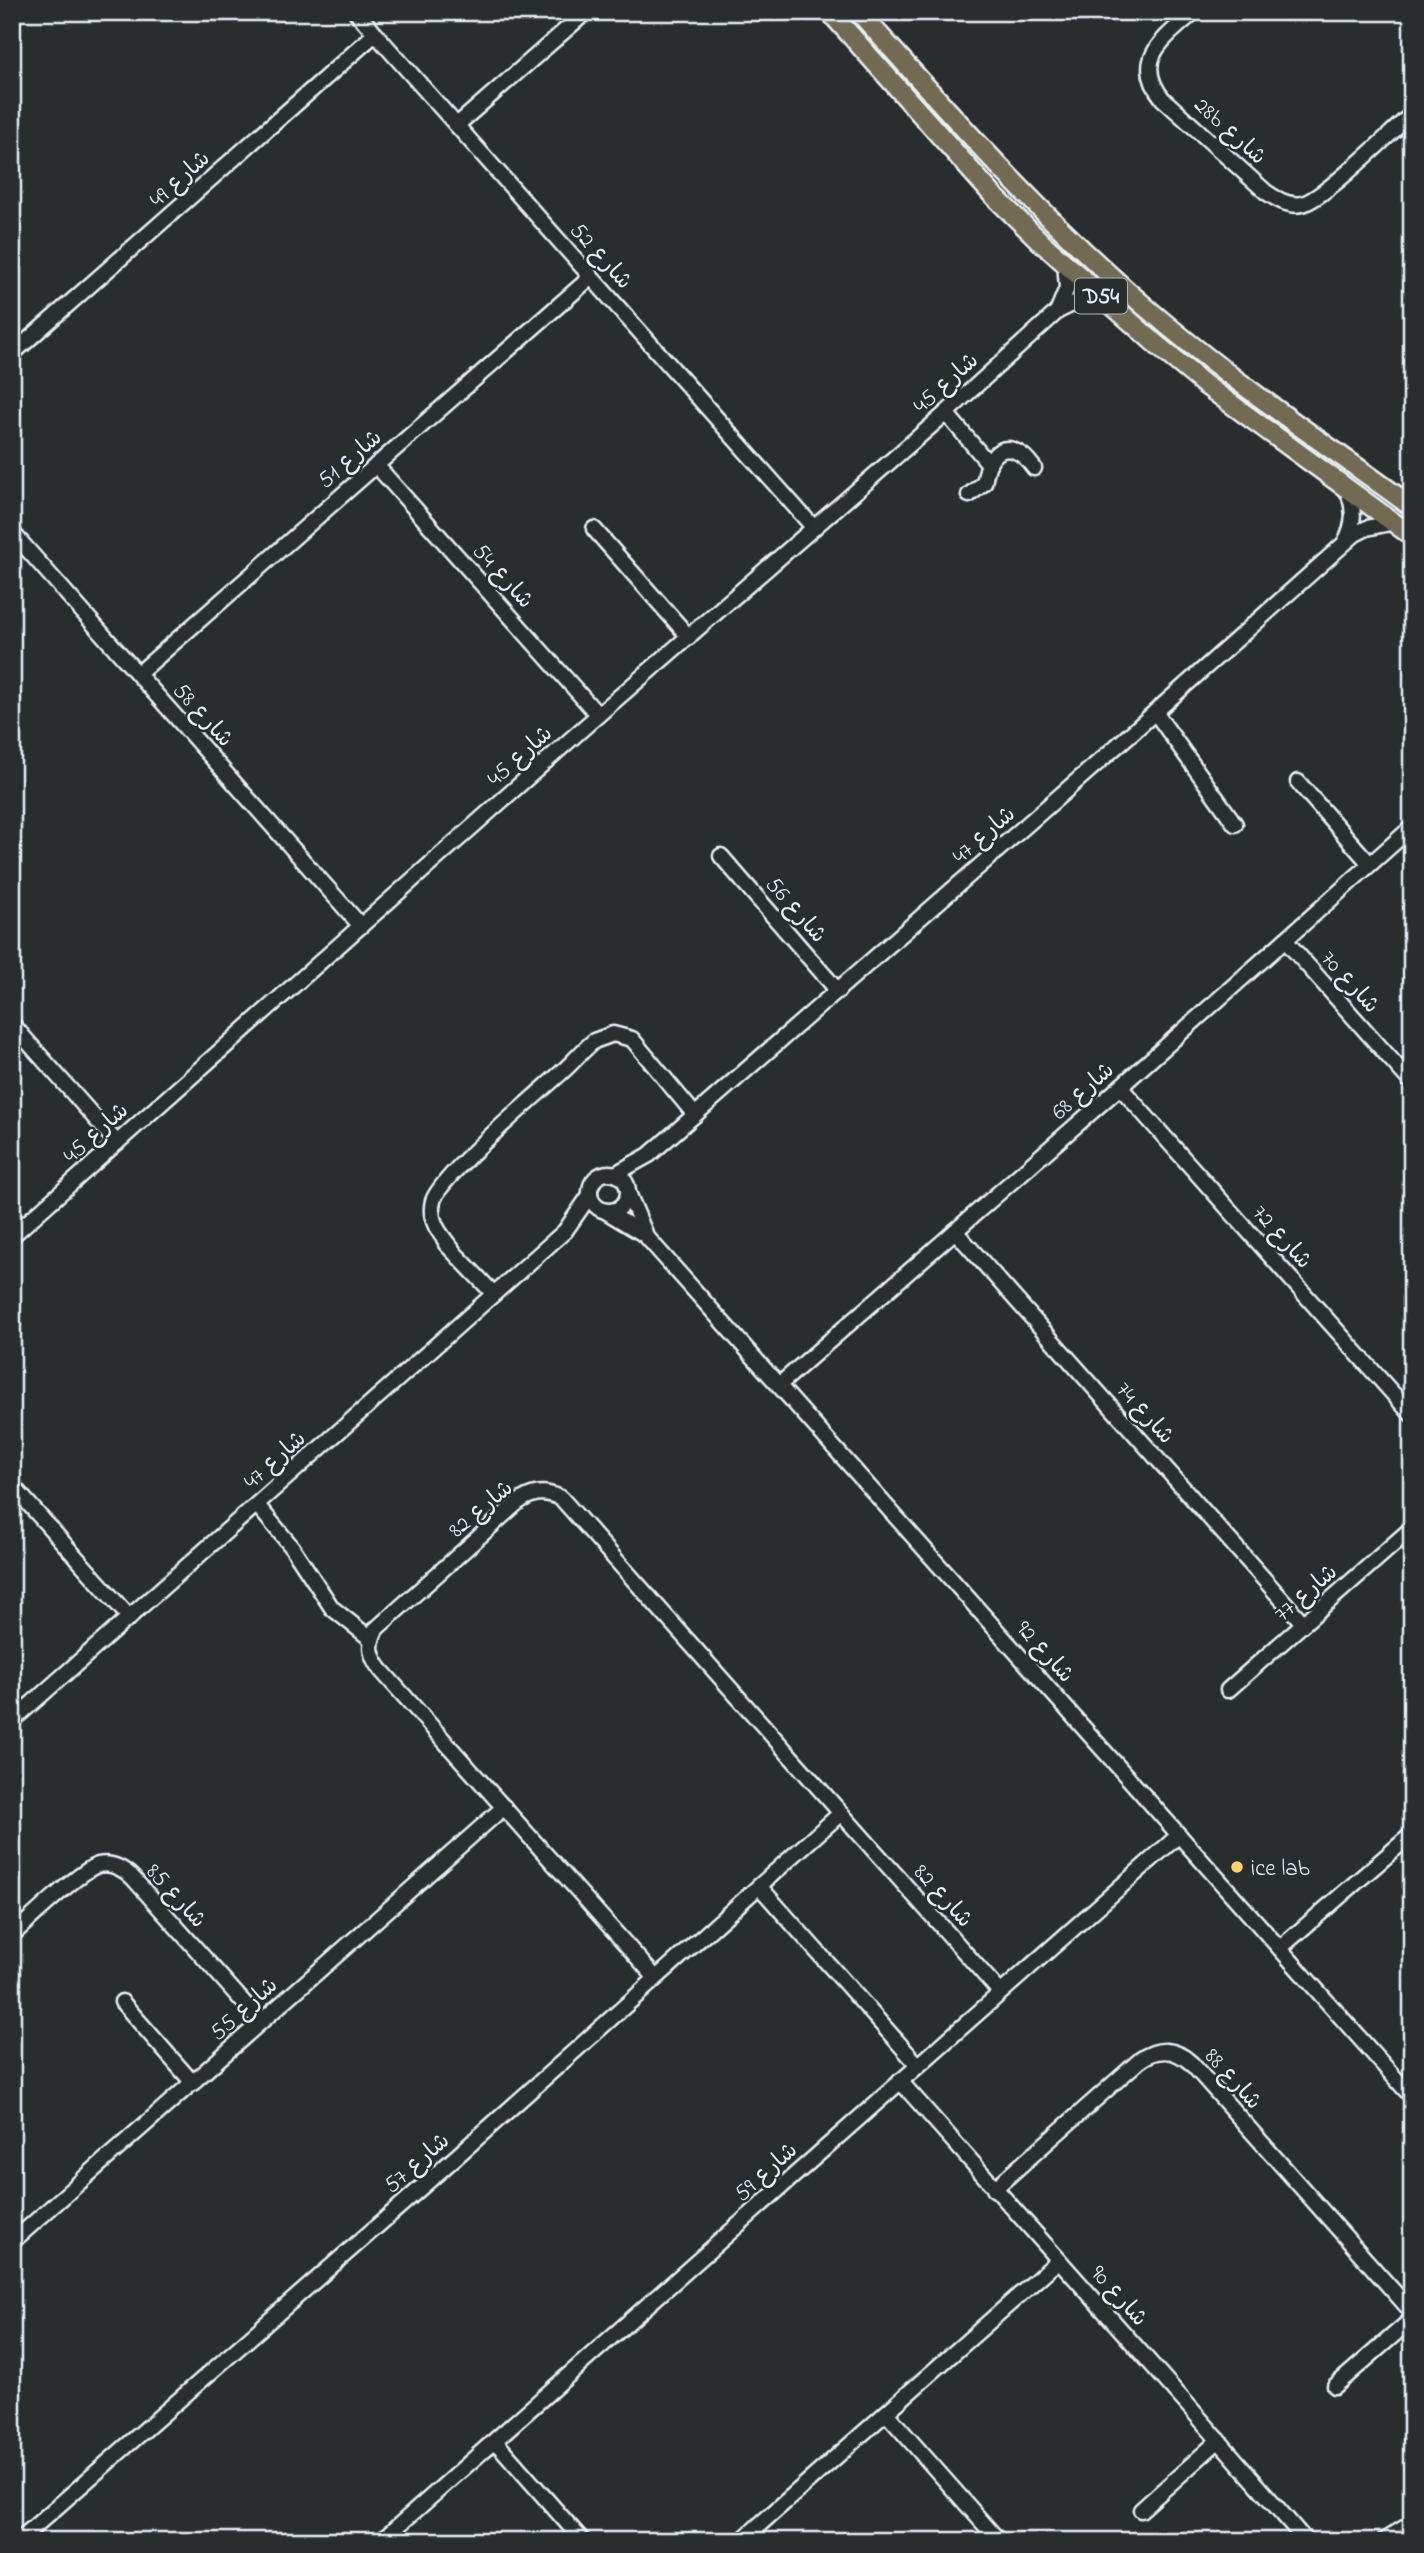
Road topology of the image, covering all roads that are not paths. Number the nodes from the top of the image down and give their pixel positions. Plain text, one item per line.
1 (356, 12) edge
2 (586, 12) edge
3 (830, 12) edge
4 (859, 12) edge
5 (1194, 12) edge
6 (375, 34) junction
7 (1412, 114) edge
8 (457, 125) junction
9 (944, 139) junction
10 (1016, 185) junction
11 (1016, 218) junction
12 (1086, 255) junction
13 (1065, 263) junction
14 (591, 277) junction
15 (1107, 301) junction
16 (1058, 311) junction
17 (12, 354) edge
18 (946, 413) junction
19 (989, 464) junction
20 (376, 465) junction
21 (1034, 468) dead end
22 (1347, 489) junction
23 (969, 495) dead end
24 (1412, 507) edge
25 (1394, 522) junction
26 (814, 528) junction
27 (594, 529) dead end
28 (12, 532) edge
29 (1412, 536) edge
30 (1344, 543) junction
31 (689, 637) junction
32 (138, 674) junction
33 (1155, 712) junction
34 (598, 715) junction
35 (1298, 782) dead end
36 (1235, 824) dead end
37 (1412, 827) edge
38 (721, 856) dead end
39 (1370, 864) junction
40 (361, 926) junction
41 (1285, 940) junction
42 (838, 991) junction
43 (12, 1024) edge
44 (1412, 1083) edge
45 (1120, 1087) junction
46 (695, 1115) junction
47 (117, 1143) junction
48 (649, 1155) junction
49 (615, 1174) junction
50 (629, 1194) junction
51 (590, 1195) junction
52 (606, 1212) junction
53 (565, 1231) junction
54 (955, 1231) junction
55 (645, 1235) junction
56 (12, 1236) edge
57 (494, 1294) junction
58 (779, 1385) junction
59 (1412, 1415) edge
60 (12, 1485) edge
61 (257, 1505) junction
62 (1412, 1528) edge
63 (130, 1618) junction
64 (1303, 1623) junction
65 (371, 1639) junction
66 (1228, 1690) dead end
67 (12, 1721) edge
68 (503, 1807) junction
69 (841, 1813) junction
70 (1412, 1834) edge
71 (1179, 1835) junction
72 (758, 1886) junction
73 (12, 1935) edge
74 (1280, 1948) junction
75 (655, 1977) junction
76 (1000, 1992) junction
77 (122, 2002) dead end
78 (261, 2022) junction
79 (918, 2065) junction
80 (900, 2081) junction
81 (192, 2082) junction
82 (1412, 2097) edge
83 (994, 2189) junction
84 (12, 2242) edge
85 (1059, 2260) junction
86 (1412, 2312) edge
87 (1412, 2319) edge
88 (1335, 2386) dead end
89 (886, 2413) junction
90 (1220, 2440) junction
91 (495, 2441) junction
92 (1140, 2510) dead end
93 (1412, 2523) edge
94 (18, 2541) edge
95 (381, 2541) edge
96 (583, 2541) edge
97 (741, 2541) edge
98 (999, 2541) edge
99 (1306, 2541) edge
100 (1383, 2541) edge

1 - 6 street, شارع 52
2 - 8 street
3 - 9 main road, D54
4 - 10 main road, D54
5 - 7 street, 28b شارع
6 - 8 street, شارع 52
6 - 17 street, شارع 49
8 - 14 street, شارع 52
9 - 10 main road
9 - 11 main road, D54
10 - 12 main road, D54
11 - 12 main road
11 - 13 main road, D54
12 - 24 main road, D54
13 - 15 main road, D54
13 - 16 street
14 - 20 street, شارع 51
14 - 26 street, شارع 52
15 - 16 street, شارع 45
15 - 22 main road, D54
16 - 18 street, شارع 45
18 - 19 street
18 - 26 street, شارع 45
19 - 21 street
19 - 23 street
20 - 32 street, شارع 51
20 - 34 street, شارع 54
22 - 25 main road, D54
22 - 30 street
25 - 29 main road, D54
25 - 30 street, شارع 47
26 - 31 street, شارع 45
27 - 31 street
28 - 32 street, شارع 58
30 - 33 street, شارع 47
31 - 34 street, شارع 45
32 - 40 street, شارع 58
33 - 36 street
33 - 42 street, شارع 47
34 - 40 street, شارع 45
35 - 39 street
37 - 39 street, شارع 68
38 - 42 street, شارع 56
39 - 41 street, شارع 68
40 - 47 street, شارع 45
41 - 44 street, شارع 70
41 - 45 street, شارع 68
42 - 46 street, شارع 47
43 - 47 street
45 - 54 street, شارع 68
45 - 59 street, شارع 72
46 - 48 street, شارع 47
46 - 57 street
47 - 56 street, شارع 45
48 - 49 street, شارع 47
48 - 50 street, شارع 47
49 - 50 street
49 - 51 street
50 - 52 street
50 - 55 street, شارع 92
51 - 52 street
51 - 53 street, شارع 47
52 - 53 street, شارع 47
52 - 55 street, شارع 92
53 - 57 street, شارع 47
54 - 58 street, شارع 68
54 - 64 street, شارع 74
55 - 58 street, شارع 92
57 - 61 street, شارع 47
58 - 71 street, شارع 92
60 - 63 street
61 - 63 street, شارع 47
61 - 65 street
62 - 64 street, شارع 77
63 - 67 street, شارع 47
64 - 66 street, شارع 77
65 - 68 street
65 - 69 street, شارع 82
68 - 75 street
68 - 78 street, شارع 55
69 - 72 street, شارع 57
69 - 76 street, شارع 82
70 - 74 street
71 - 74 street, شارع 92
71 - 76 street, شارع 59
72 - 75 street, شارع 57
72 - 79 street
73 - 78 street, شارع 85
74 - 82 street, شارع 92
75 - 94 street, شارع 57
76 - 79 street, شارع 59
77 - 81 street
78 - 81 street, شارع 55
79 - 80 street, شارع 59
80 - 83 street, شارع 90
80 - 91 street, شارع 59
81 - 84 street, شارع 55
83 - 85 street, شارع 90
83 - 86 street, شارع 88
85 - 89 street
85 - 90 street, شارع 90
87 - 88 street
89 - 97 street
89 - 98 street
90 - 92 street
90 - 99 street, شارع 90
91 - 95 street, شارع 59
91 - 96 street
93 - 100 street

